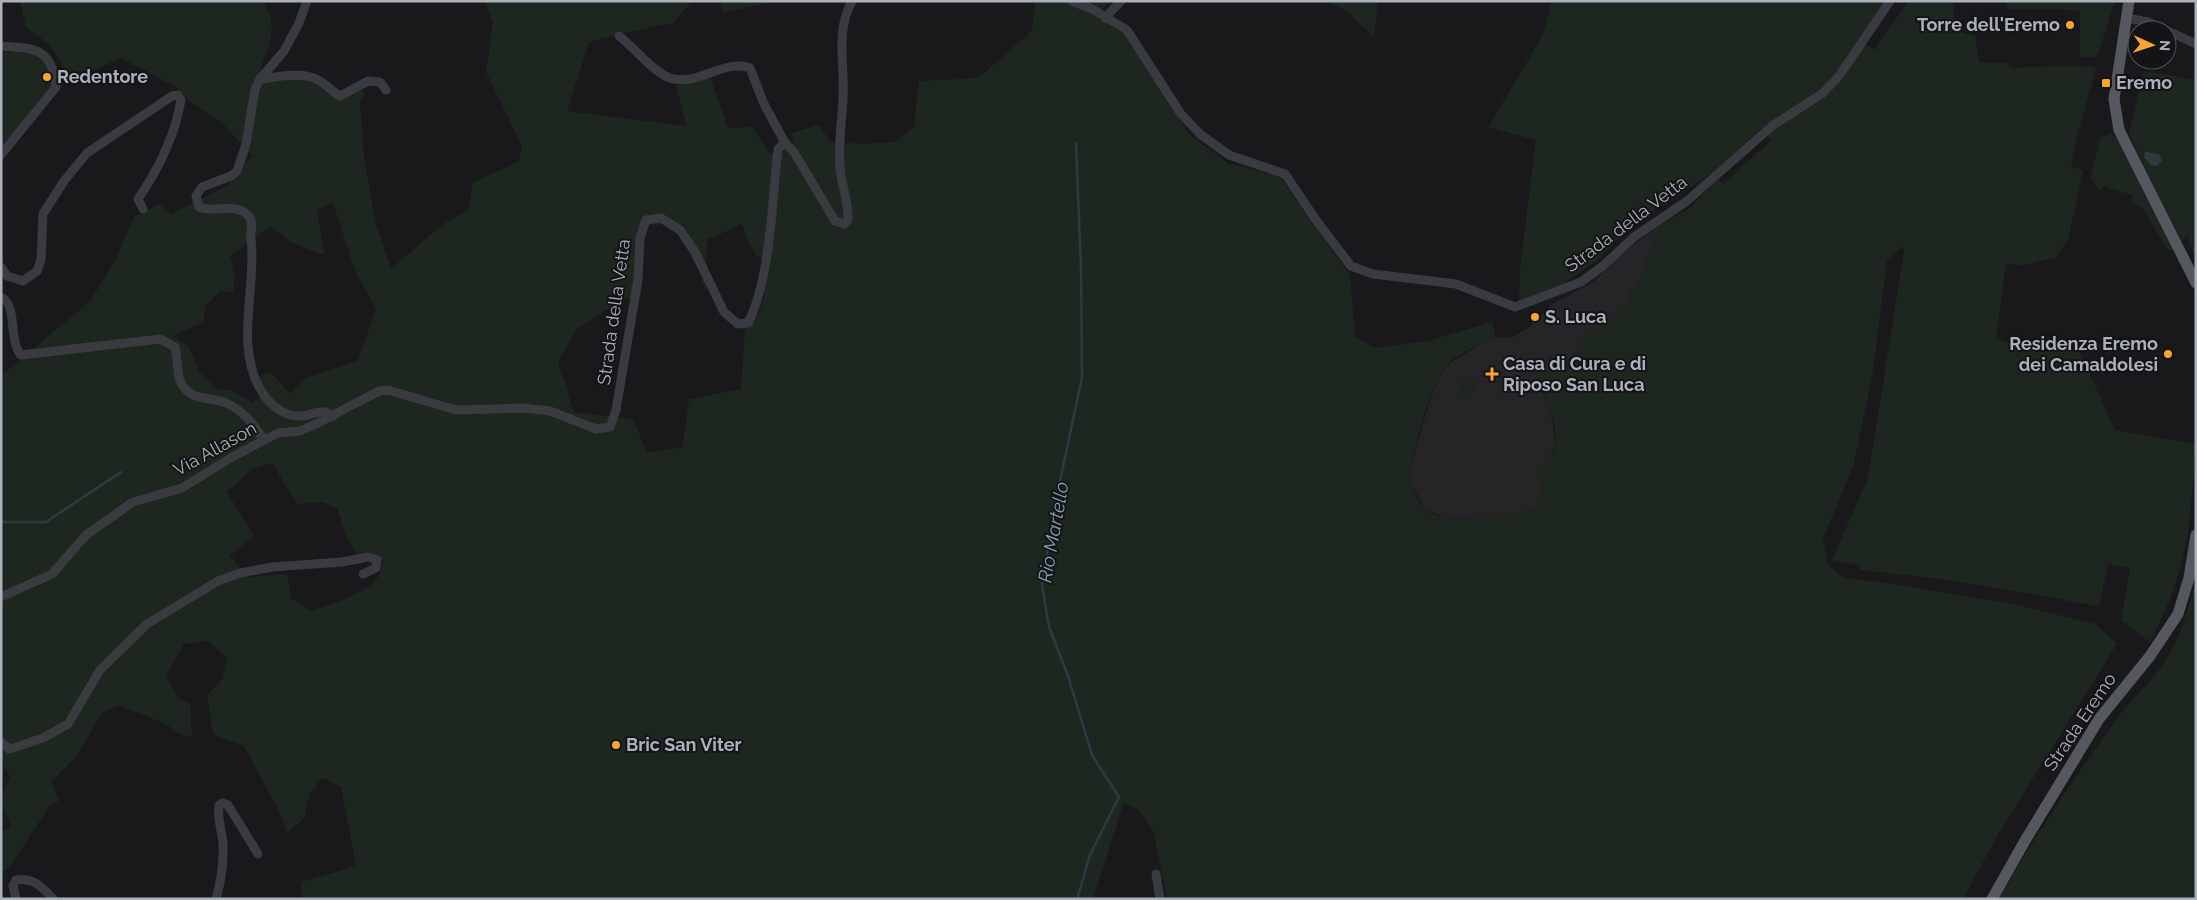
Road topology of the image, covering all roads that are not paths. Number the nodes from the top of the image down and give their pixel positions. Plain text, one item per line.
1 (307, 1) edge
2 (852, 1) edge
3 (1072, 1) edge
4 (1121, 1) edge
5 (1890, 1) edge
6 (2129, 1) edge
7 (1105, 18) junction
8 (2127, 18) junction
9 (620, 36) dead end
10 (2196, 44) edge
11 (1, 46) edge
12 (260, 79) junction
13 (386, 90) dead end
14 (786, 143) junction
15 (1, 155) edge
16 (143, 209) dead end
17 (1, 267) edge
18 (2196, 283) edge
19 (1, 297) edge
20 (379, 391) joint
21 (332, 417) junction
22 (264, 440) junction
23 (2196, 536) edge
24 (363, 574) dead end
25 (1, 597) edge
26 (1, 742) edge
27 (258, 854) dead end
28 (1156, 874) dead end
29 (16, 899) edge
30 (52, 899) edge
31 (216, 899) edge
32 (1160, 899) edge
33 (1992, 899) edge

1 - 12 street
2 - 14 street
3 - 7 street, Strada della Vetta
4 - 7 street
5 - 7 street, Strada della Vetta
6 - 8 main road
8 - 10 street
8 - 18 main road
9 - 14 street
11 - 15 street
12 - 13 street
12 - 21 street
14 - 20 street, Strada della Vetta
16 - 17 street
19 - 22 street
20 - 21 street, Via Allason
21 - 22 street, Via Allason
22 - 25 street, Via Allason
23 - 33 main road, Strada Eremo
24 - 26 street
27 - 31 street
28 - 32 street
29 - 30 street

